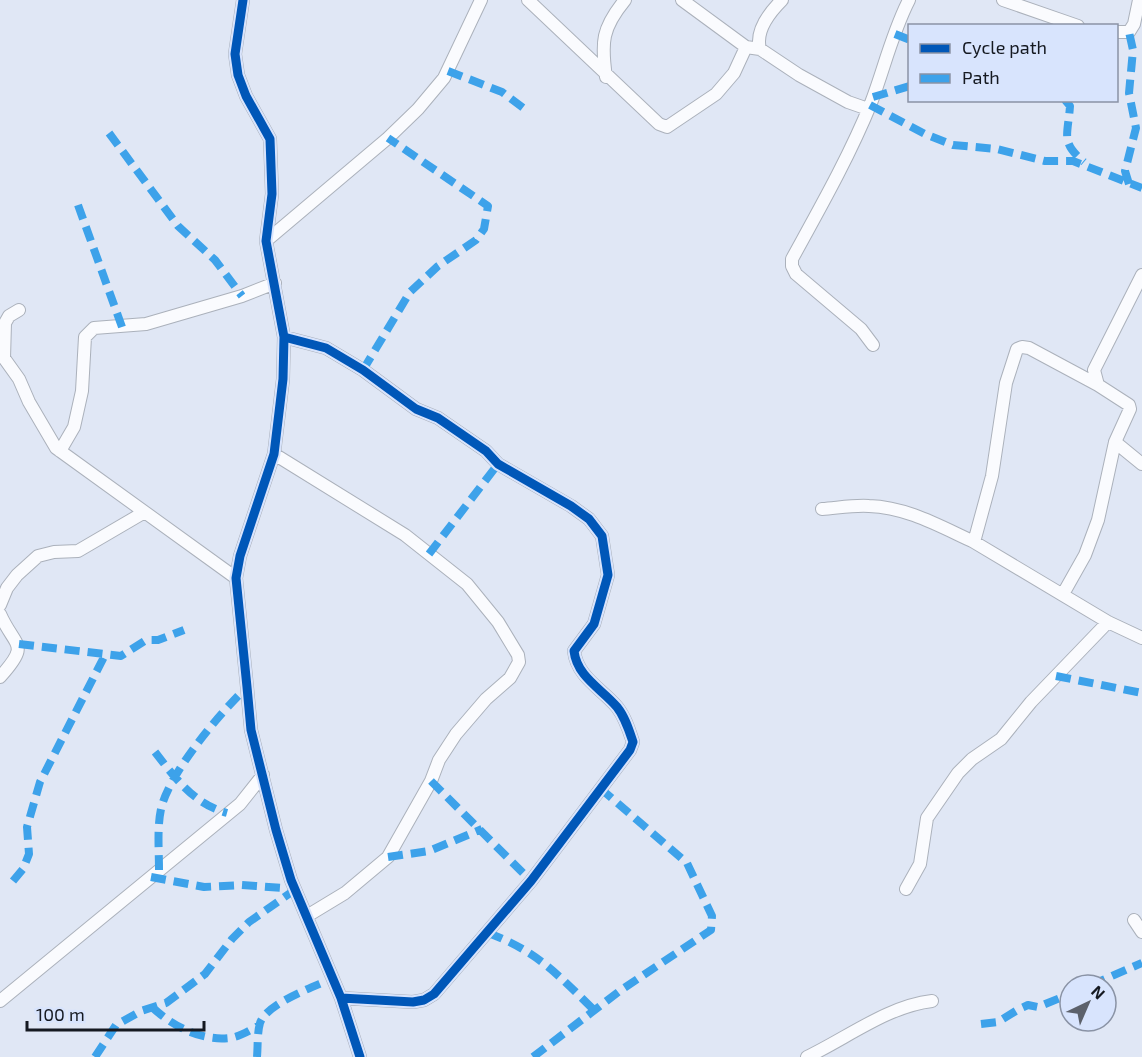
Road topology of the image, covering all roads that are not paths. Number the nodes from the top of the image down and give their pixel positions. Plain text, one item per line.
1 (243, 0) edge
2 (481, 0) edge
3 (528, 0) edge
4 (625, 0) edge
5 (682, 0) edge
6 (782, 0) edge
7 (909, 0) edge
8 (1003, 0) edge
9 (1139, 0) edge
10 (1072, 24) edge
11 (1118, 32) edge
12 (746, 47) junction
13 (760, 49) junction
14 (606, 77) junction
15 (868, 109) junction
16 (266, 241) junction
17 (1142, 275) edge
18 (275, 283) junction
19 (18, 310) dead end
20 (284, 337) junction
21 (873, 345) dead end
22 (1098, 385) junction
23 (1115, 442) junction
24 (60, 451) junction
25 (274, 454) junction
26 (1142, 464) edge
27 (822, 508) dead end
28 (143, 513) junction
29 (974, 543) junction
30 (236, 578) junction
31 (1063, 594) junction
32 (0, 605) edge
33 (0, 614) edge
34 (1108, 622) junction
35 (1142, 638) edge
36 (0, 677) edge
37 (263, 775) junction
38 (906, 889) dead end
39 (307, 916) junction
40 (1134, 920) dead end
41 (1142, 932) edge
42 (341, 998) junction
43 (0, 1001) edge
44 (932, 1001) dead end
45 (360, 1057) edge
46 (807, 1057) edge

1 - 16 street
2 - 16 street
3 - 14 street
4 - 14 street
5 - 12 street
6 - 13 street
7 - 15 street
8 - 10 street
9 - 11 street
12 - 13 street
12 - 14 street
13 - 15 street
15 - 21 street
16 - 18 street
17 - 22 street
18 - 20 street
18 - 24 street
19 - 24 street
20 - 25 street
20 - 42 street
22 - 23 street
22 - 29 street
23 - 26 street
23 - 31 street
24 - 28 street
25 - 30 street
25 - 39 street
27 - 29 street
28 - 30 street
28 - 32 street
29 - 31 street
30 - 37 street
31 - 34 street
33 - 36 street
34 - 35 street
34 - 38 street
37 - 39 street
37 - 43 street
39 - 42 street
40 - 41 street
42 - 45 street
44 - 46 street

